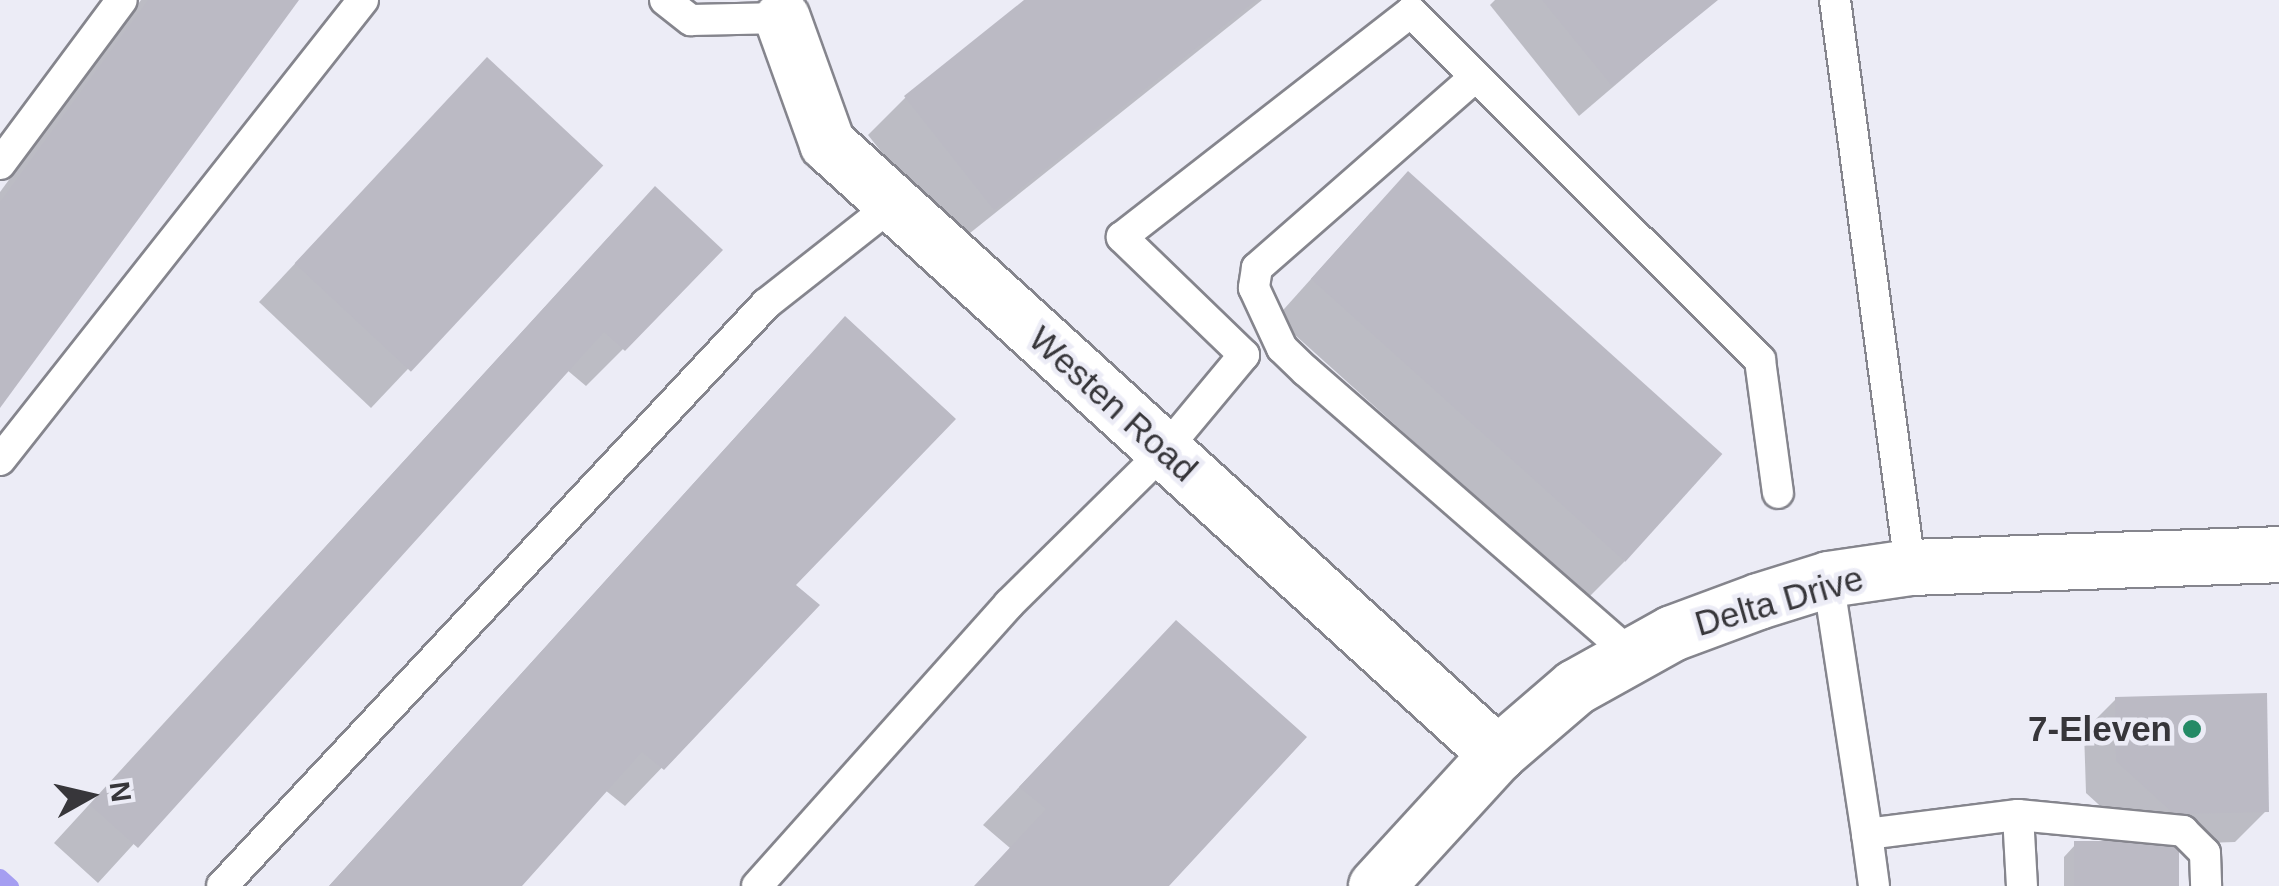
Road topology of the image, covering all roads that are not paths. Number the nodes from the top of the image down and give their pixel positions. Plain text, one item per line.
1 (122, 0) edge
2 (363, 0) edge
3 (665, 0) edge
4 (1835, 0) edge
5 (782, 18) joint
6 (1475, 77) junction
7 (0, 164) edge
8 (893, 204) junction
9 (1164, 451) junction
10 (0, 460) edge
11 (1778, 493) dead end
12 (2279, 554) edge
13 (1910, 567) junction
14 (1828, 579) junction
15 (1633, 656) junction
16 (1497, 754) junction
17 (2018, 815) junction
18 (1867, 834) junction
19 (222, 886) edge
20 (757, 886) edge
21 (1376, 886) edge
22 (1874, 886) edge
23 (2022, 886) edge
24 (2206, 886) edge

1 - 7 lane
2 - 10 lane
3 - 5 lane
4 - 13 lane
5 - 8 street, Westen Road
6 - 9 lane
6 - 11 lane
6 - 15 lane
8 - 9 street, Westen Road
8 - 19 lane
9 - 16 street, Westen Road
9 - 20 lane
12 - 13 street, Delta Drive
13 - 14 street, Delta Drive
14 - 15 street, Delta Drive
14 - 18 lane
15 - 16 street, Delta Drive
16 - 21 street, Delta Drive
17 - 18 lane
17 - 23 lane
17 - 24 lane
18 - 22 lane

